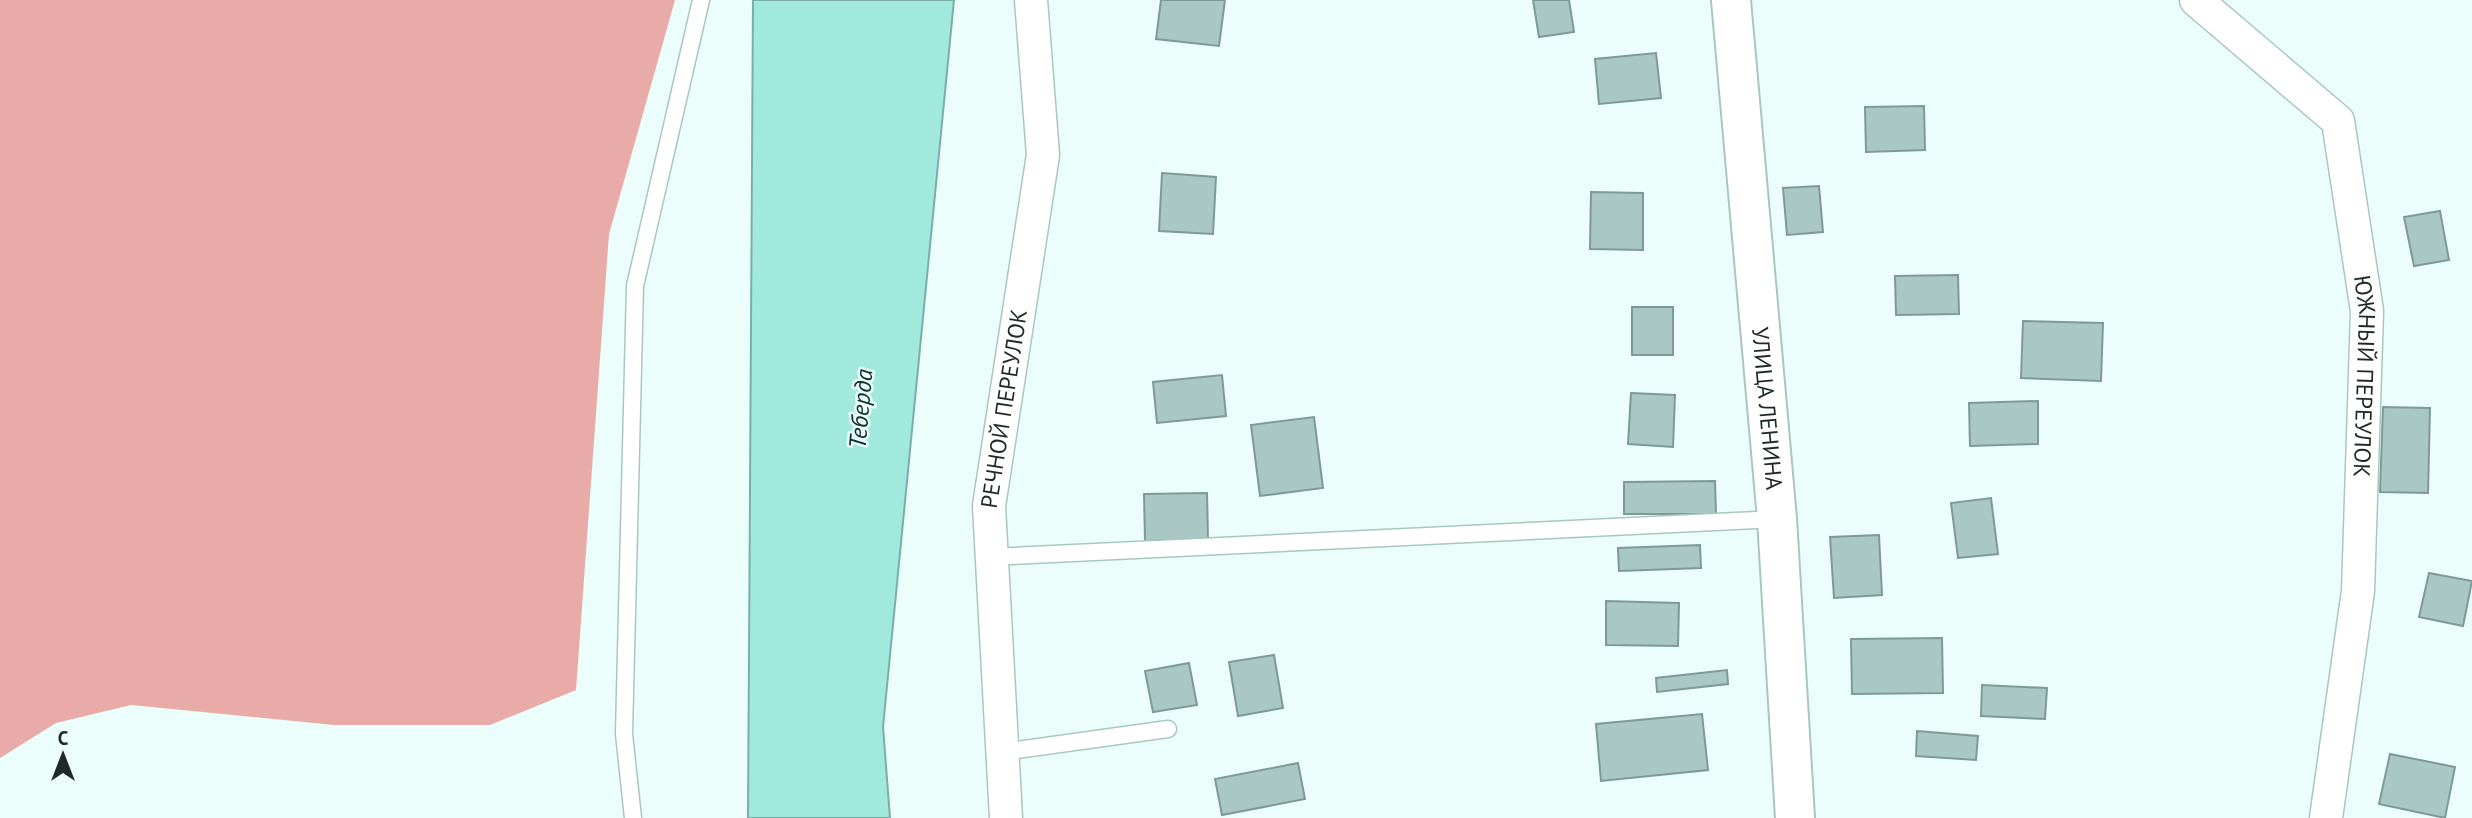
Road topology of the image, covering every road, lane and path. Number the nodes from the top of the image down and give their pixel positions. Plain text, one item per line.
1 (701, 0) edge
2 (1031, 0) edge
3 (1731, 0) edge
4 (2196, 0) edge
5 (1777, 519) junction
6 (992, 557) junction
7 (1168, 729) dead end
8 (1002, 752) junction
9 (633, 818) edge
10 (1006, 818) edge
11 (1795, 818) edge
12 (2326, 818) edge

1 - 9 lane
2 - 6 street, РЕЧНОЙ ПЕРЕУЛОК
3 - 5 main road, УЛИЦА ЛЕНИНА
4 - 12 street, ЮЖНЫЙ ПЕРЕУЛОК
5 - 6 lane
5 - 11 main road, УЛИЦА ЛЕНИНА
6 - 8 street, РЕЧНОЙ ПЕРЕУЛОК
7 - 8 lane
8 - 10 street, РЕЧНОЙ ПЕРЕУЛОК

